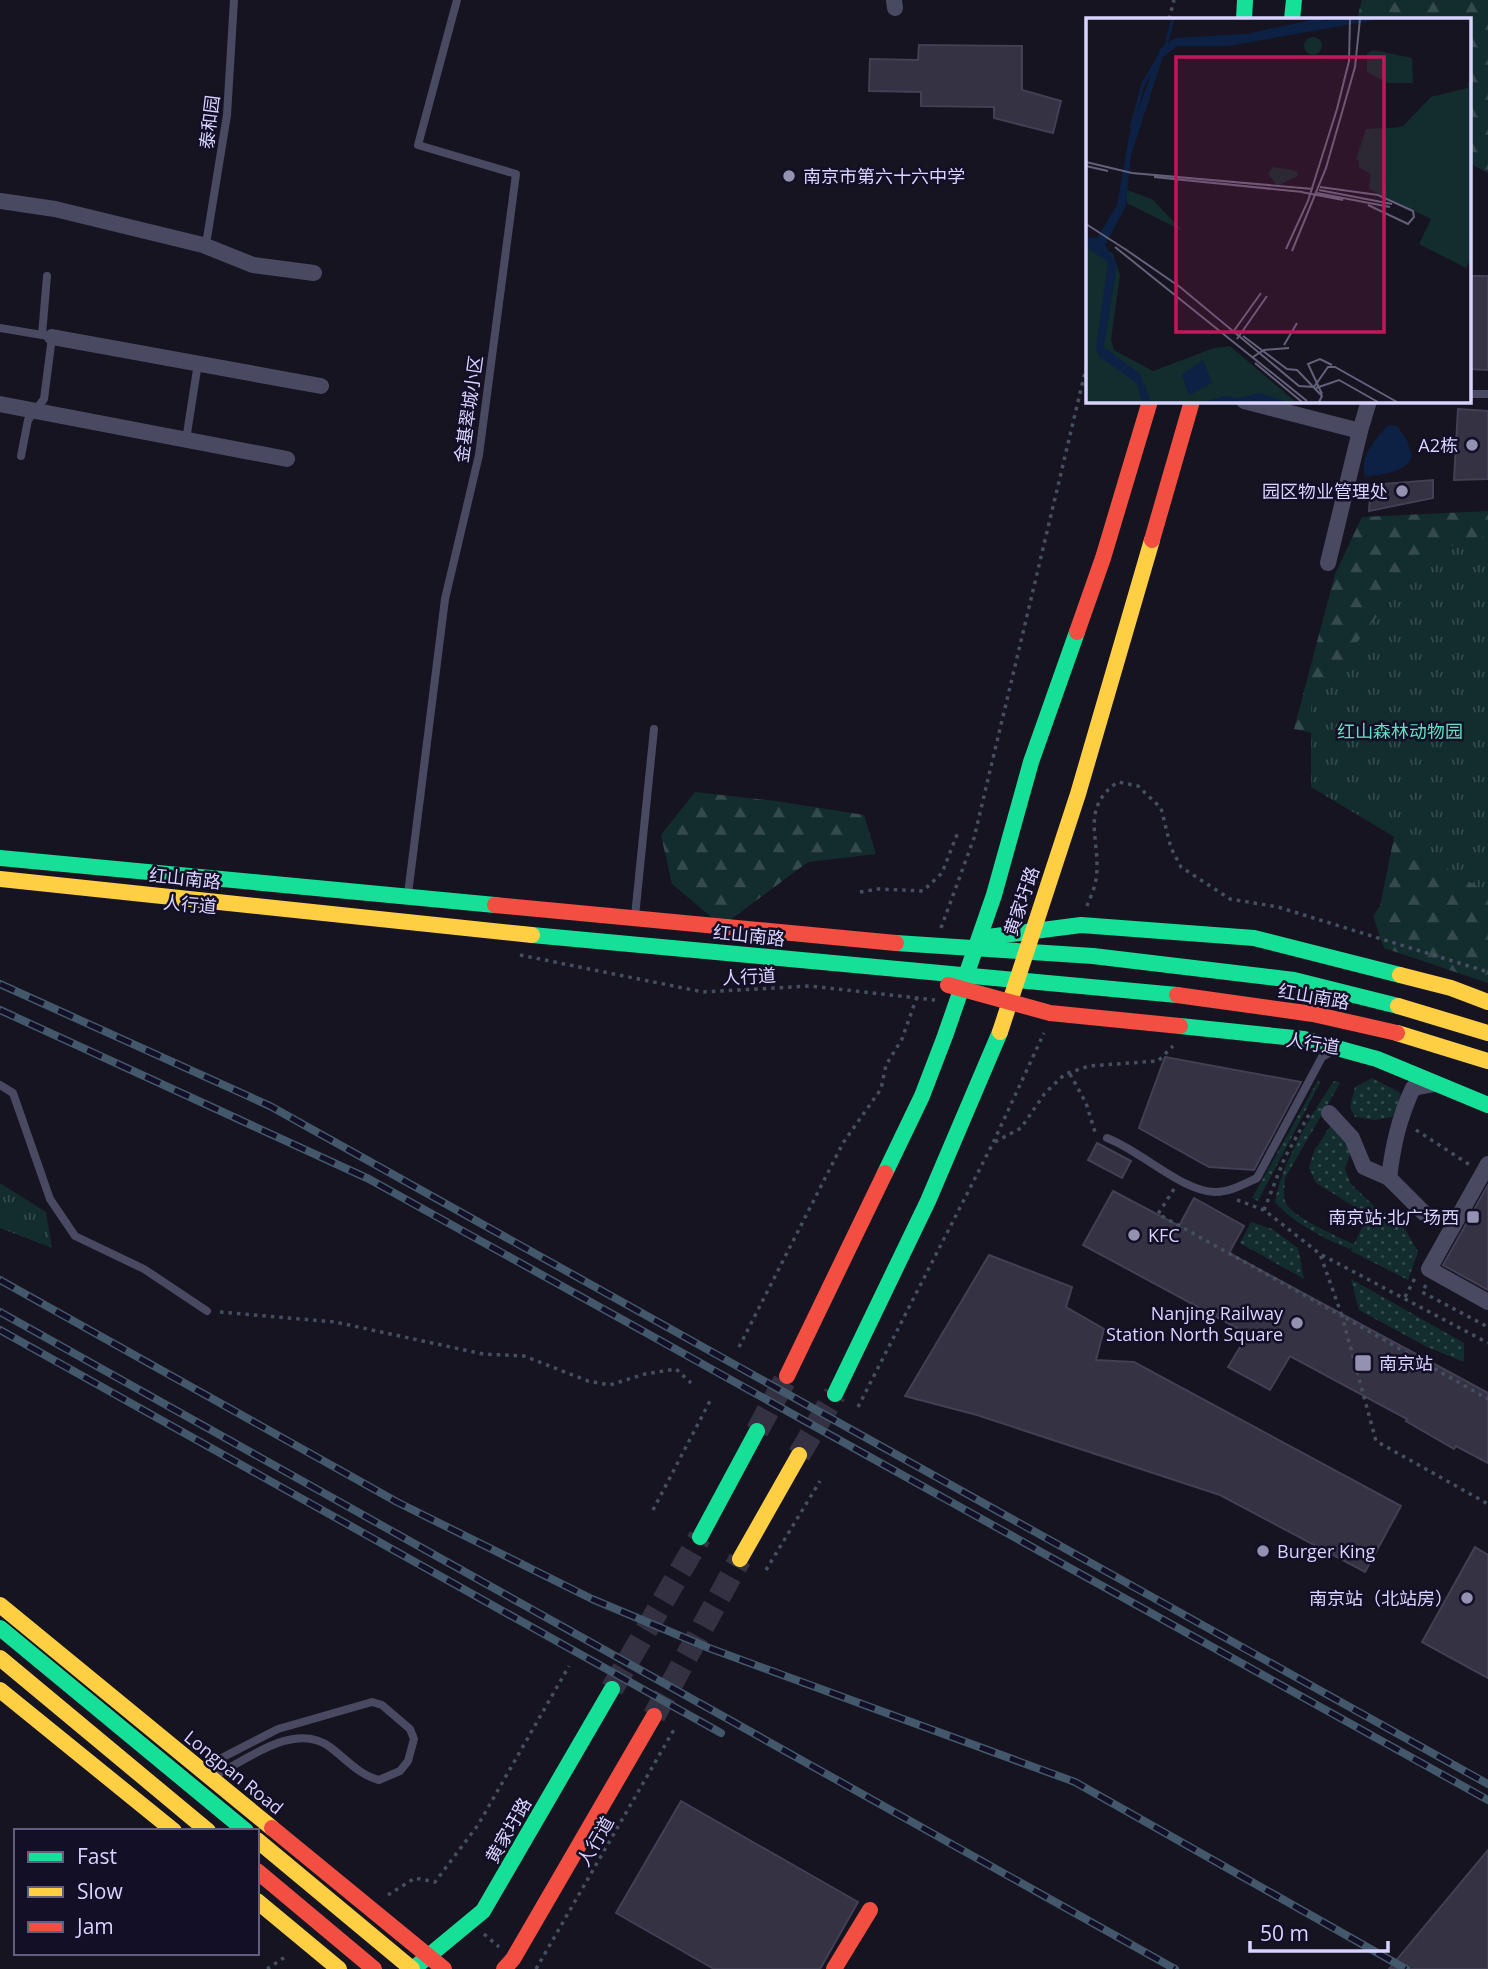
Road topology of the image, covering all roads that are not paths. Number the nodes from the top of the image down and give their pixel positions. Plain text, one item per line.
1 (234, 0) edge
2 (457, 0) edge
3 (1245, 0) edge
4 (1294, 0) edge
5 (1244, 18) edge
6 (1292, 18) edge
7 (0, 201) edge
8 (203, 246) junction
9 (314, 273) dead end
10 (47, 276) dead end
11 (0, 328) edge
12 (47, 336) junction
13 (198, 363) junction
14 (321, 386) dead end
15 (1470, 394) edge
16 (1488, 394) edge
17 (1150, 402) edge
18 (1192, 402) edge
19 (1248, 402) edge
20 (1369, 402) edge
21 (0, 404) edge
22 (1360, 431) junction
23 (186, 440) junction
24 (21, 456) dead end
25 (287, 460) dead end
26 (1328, 563) dead end
27 (654, 729) dead end
28 (0, 858) edge
29 (0, 879) edge
30 (408, 897) junction
31 (635, 916) junction
32 (1032, 931) junction
33 (976, 943) junction
34 (1024, 951) junction
35 (894, 970) junction
36 (1015, 978) junction
37 (960, 989) junction
38 (1008, 1002) junction
39 (1488, 1002) edge
40 (1488, 1033) edge
41 (1337, 1048) junction
42 (1488, 1061) edge
43 (1438, 1083) junction
44 (0, 1085) edge
45 (1488, 1105) edge
46 (1329, 1114) dead end
47 (1107, 1138) road end
48 (1481, 1166) edge
49 (1389, 1178) junction
50 (1424, 1213) dead end
51 (1488, 1302) edge
52 (207, 1311) road end
53 (787, 1376) tunnel mouth
54 (835, 1394) tunnel mouth
55 (757, 1431) tunnel mouth
56 (799, 1455) tunnel mouth
57 (700, 1536) tunnel mouth
58 (740, 1559) tunnel mouth
59 (0, 1605) edge
60 (0, 1628) edge
61 (0, 1658) edge
62 (0, 1689) edge
63 (612, 1689) tunnel mouth
64 (654, 1716) tunnel mouth
65 (205, 1774) junction
66 (172, 1829) edge
67 (206, 1829) edge
68 (244, 1829) edge
69 (259, 1842) edge
70 (259, 1873) edge
71 (259, 1903) edge
72 (870, 1910) dead end
73 (427, 1955) junction
74 (339, 1969) edge
75 (374, 1969) edge
76 (413, 1969) edge
77 (444, 1969) edge
78 (504, 1969) edge
79 (834, 1969) edge

1 - 8 lane, 泰和园
2 - 30 lane, 金基翠城小区
3 - 5 main road
4 - 6 main road
7 - 8 street
8 - 9 street
10 - 12 lane
11 - 12 lane
12 - 13 street
12 - 24 lane
13 - 14 street
13 - 23 lane
15 - 16 lane
17 - 33 main road, 黄家圩路
18 - 32 main road, 黄家圩路
19 - 22 street
20 - 22 street
21 - 23 street
22 - 26 street
23 - 25 street
27 - 31 lane
28 - 30 main road, 红山南路
29 - 35 main road, 红山南路
30 - 31 main road, 红山南路
31 - 33 main road, 红山南路
32 - 33 main road
32 - 34 main road, 黄家圩路
32 - 39 main road
33 - 34 main road, 红山南路
33 - 37 main road, 黄家圩路
34 - 36 main road, 黄家圩路
34 - 40 main road, 红山南路
35 - 37 main road, 红山南路
35 - 37 main road
36 - 37 main road, 红山南路
36 - 38 main road, 黄家圩路
36 - 42 main road, 红山南路
37 - 38 main road
37 - 53 main road, 黄家圩路
38 - 41 main road
38 - 54 main road, 黄家圩路
41 - 43 main road
41 - 47 lane
43 - 45 main road
43 - 49 street
44 - 52 lane
46 - 49 street
48 - 51 street
49 - 50 street
55 - 57 main road
56 - 58 main road
59 - 65 main road, Longpan Road
60 - 68 main road, Longpan Road
61 - 67 main road
62 - 66 main road
63 - 73 main road, 黄家圩路
64 - 78 main road
65 - 65 lane
65 - 73 main road, Longpan Road
69 - 76 main road
70 - 75 main road
71 - 74 main road
72 - 79 main road
73 - 76 main road, 黄家圩路
73 - 77 main road, Longpan Road

